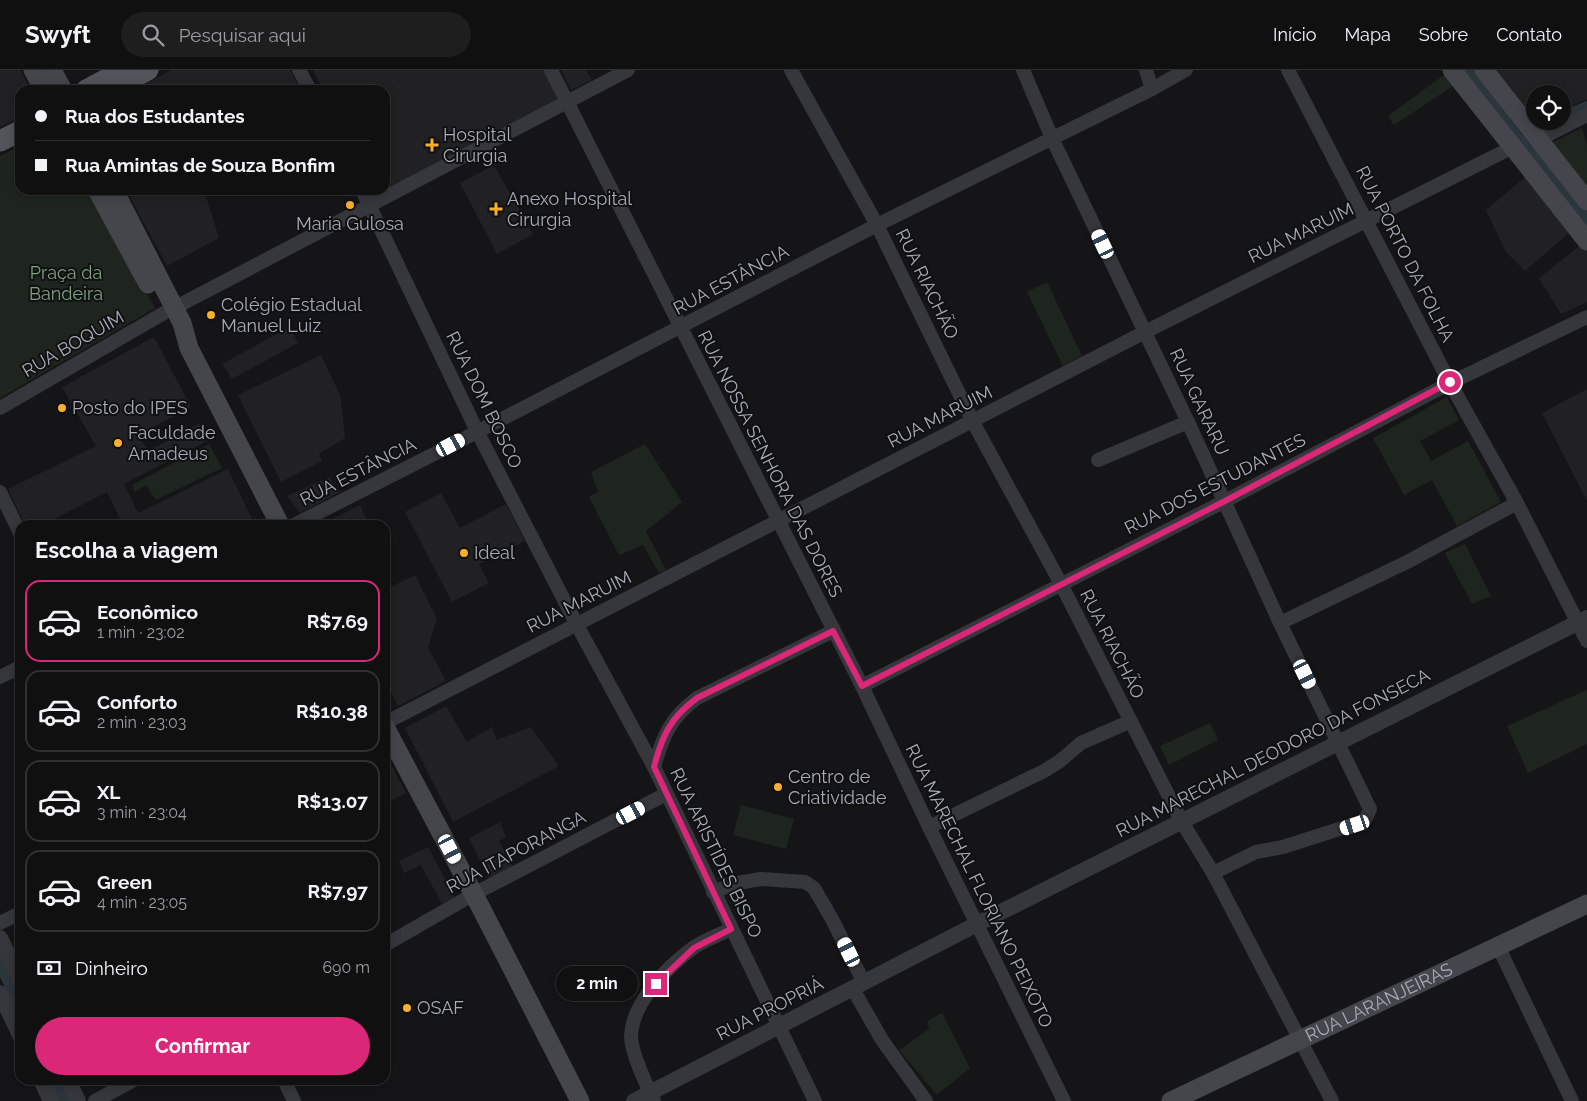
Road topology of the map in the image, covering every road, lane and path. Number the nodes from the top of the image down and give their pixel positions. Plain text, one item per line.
1 (33, 70) edge
2 (52, 70) edge
3 (124, 70) edge
4 (148, 70) edge
5 (299, 70) edge
6 (551, 70) edge
7 (628, 70) edge
8 (791, 70) edge
9 (1023, 70) edge
10 (1146, 70) edge
11 (1186, 70) edge
12 (1288, 70) edge
13 (1452, 70) edge
14 (1484, 70) edge
15 (41, 85) edge
16 (60, 85) edge
17 (96, 85) edge
18 (120, 85) edge
19 (307, 85) edge
20 (1152, 89) junction
21 (568, 103) junction
22 (1587, 115) edge
23 (15, 134) edge
24 (1052, 138) junction
25 (1538, 140) junction
26 (0, 142) edge
27 (1513, 147) junction
28 (101, 195) edge
29 (116, 195) edge
30 (364, 195) edge
31 (1587, 201) edge
32 (370, 206) junction
33 (1367, 221) junction
34 (877, 225) junction
35 (1587, 241) edge
36 (169, 311) junction
37 (1587, 317) edge
38 (680, 327) junction
39 (1145, 332) junction
40 (1450, 382) junction
41 (0, 408) edge
42 (972, 422) junction
43 (1188, 422) junction
44 (477, 431) junction
45 (1098, 460) dead end
46 (0, 492) edge
47 (1225, 501) junction
48 (1516, 503) junction
49 (277, 520) edge
50 (304, 520) edge
51 (777, 520) junction
52 (15, 523) edge
53 (1061, 584) junction
54 (1582, 620) edge
55 (1280, 623) junction
56 (577, 625) junction
57 (833, 631) junction
58 (1587, 641) edge
59 (15, 670) edge
60 (0, 677) edge
61 (862, 686) junction
62 (390, 720) edge
63 (1131, 721) junction
64 (390, 736) edge
65 (1339, 743) junction
66 (654, 767) junction
67 (666, 794) junction
68 (1182, 822) junction
69 (929, 827) junction
70 (1212, 873) junction
71 (713, 892) junction
72 (474, 894) junction
73 (1587, 904) edge
74 (15, 916) edge
75 (0, 923) edge
76 (977, 924) junction
77 (731, 929) junction
78 (0, 938) edge
79 (390, 942) edge
80 (1498, 946) junction
81 (15, 970) edge
82 (858, 986) junction
83 (0, 993) edge
84 (15, 1024) edge
85 (780, 1025) junction
86 (1300, 1040) junction
87 (43, 1085) edge
88 (70, 1085) edge
89 (125, 1085) edge
90 (286, 1085) edge
91 (652, 1097) edge
92 (51, 1101) edge
93 (78, 1101) edge
94 (95, 1101) edge
95 (294, 1101) edge
96 (580, 1101) edge
97 (634, 1101) edge
98 (815, 1101) edge
99 (926, 1101) edge
100 (1064, 1101) edge
101 (1171, 1101) edge
102 (1332, 1101) edge
103 (1572, 1101) edge

1 - 15 main road
2 - 16 main road
3 - 17 main road
4 - 18 main road
5 - 19 street
6 - 21 street, RUA NOSSA SENHORA DAS DORES
7 - 21 street, RUA BOQUIM
8 - 34 street, RUA RIACHÃO
9 - 24 street, RUA GARARU
10 - 20 street
11 - 20 street, RUA ESTÂNCIA
12 - 33 street, RUA PORTO DA FOLHA
13 - 27 main road
14 - 25 main road
20 - 24 street, RUA ESTÂNCIA
21 - 32 street, RUA BOQUIM
21 - 38 street, RUA NOSSA SENHORA DAS DORES
22 - 25 street
23 - 26 main road
24 - 34 street, RUA ESTÂNCIA
24 - 39 street, RUA GARARU
25 - 31 main road
27 - 33 street, RUA MARUIM
27 - 35 main road
28 - 36 main road
29 - 36 main road
30 - 32 street, RUA DOM BOSCO
32 - 36 street, RUA BOQUIM
32 - 44 street, RUA DOM BOSCO
33 - 39 street, RUA MARUIM
33 - 40 street, RUA PORTO DA FOLHA
34 - 38 street, RUA ESTÂNCIA
34 - 42 street, RUA RIACHÃO
36 - 41 street, RUA BOQUIM
36 - 49 main road
37 - 40 street, RUA DOS ESTUDANTES
38 - 44 street, RUA ESTÂNCIA
38 - 51 street, RUA NOSSA SENHORA DAS DORES
39 - 42 street, RUA MARUIM
39 - 43 street, RUA GARARU
40 - 47 street, RUA DOS ESTUDANTES
40 - 48 street, RUA PORTO DA FOLHA
42 - 51 street, RUA MARUIM
42 - 53 street, RUA RIACHÃO
43 - 45 street
43 - 47 street, RUA GARARU
44 - 50 street, RUA ESTÂNCIA
44 - 56 street, RUA DOM BOSCO
46 - 52 street
47 - 53 street, RUA DOS ESTUDANTES
47 - 55 street, RUA GARARU
48 - 54 street, RUA PORTO DA FOLHA
48 - 55 street
51 - 56 street, RUA MARUIM
51 - 57 street, RUA NOSSA SENHORA DAS DORES
53 - 61 street, RUA DOS ESTUDANTES
53 - 63 street, RUA RIACHÃO
54 - 58 street, RUA PORTO DA FOLHA
54 - 65 street, RUA MARECHAL DEODORO DA FONSECA
55 - 65 street, RUA GARARU
56 - 62 street, RUA MARUIM
56 - 66 street, RUA ARISTÍDES BISPO
57 - 61 street, RUA NOSSA SENHORA DAS DORES
57 - 66 street
59 - 60 street
61 - 69 street, RUA MARECHAL FLORIANO PEIXOTO
63 - 68 street, RUA RIACHÃO
63 - 69 street
64 - 72 main road
65 - 68 street, RUA MARECHAL DEODORO DA FONSECA
65 - 70 street, RUA GARARU
66 - 67 street, RUA ARISTÍDES BISPO
67 - 71 street, RUA ARISTÍDES BISPO
67 - 72 street, RUA ITAPORANGA
68 - 70 street, RUA RIACHÃO
68 - 76 street, RUA MARECHAL DEODORO DA FONSECA
69 - 76 street, RUA MARECHAL FLORIANO PEIXOTO
70 - 86 street, RUA RIACHÃO
71 - 77 street, RUA ARISTÍDES BISPO
71 - 82 street
72 - 79 street, RUA ITAPORANGA
72 - 96 main road
73 - 80 main road, RUA LARANJEIRAS
74 - 75 street
76 - 82 street, RUA PROPRIÁ
76 - 100 street, RUA MARECHAL FLORIANO PEIXOTO
77 - 85 street, RUA ARISTÍDES BISPO
77 - 91 street
78 - 81 street
80 - 86 main road, RUA LARANJEIRAS
80 - 103 street
82 - 85 street, RUA PROPRIÁ
82 - 99 street
83 - 84 street
85 - 91 street, RUA PROPRIÁ
85 - 98 street, RUA ARISTÍDES BISPO
86 - 101 main road, RUA LARANJEIRAS
86 - 102 street, RUA RIACHÃO
87 - 92 street
88 - 93 street
89 - 94 street
90 - 95 street
91 - 97 street, RUA PROPRIÁ

